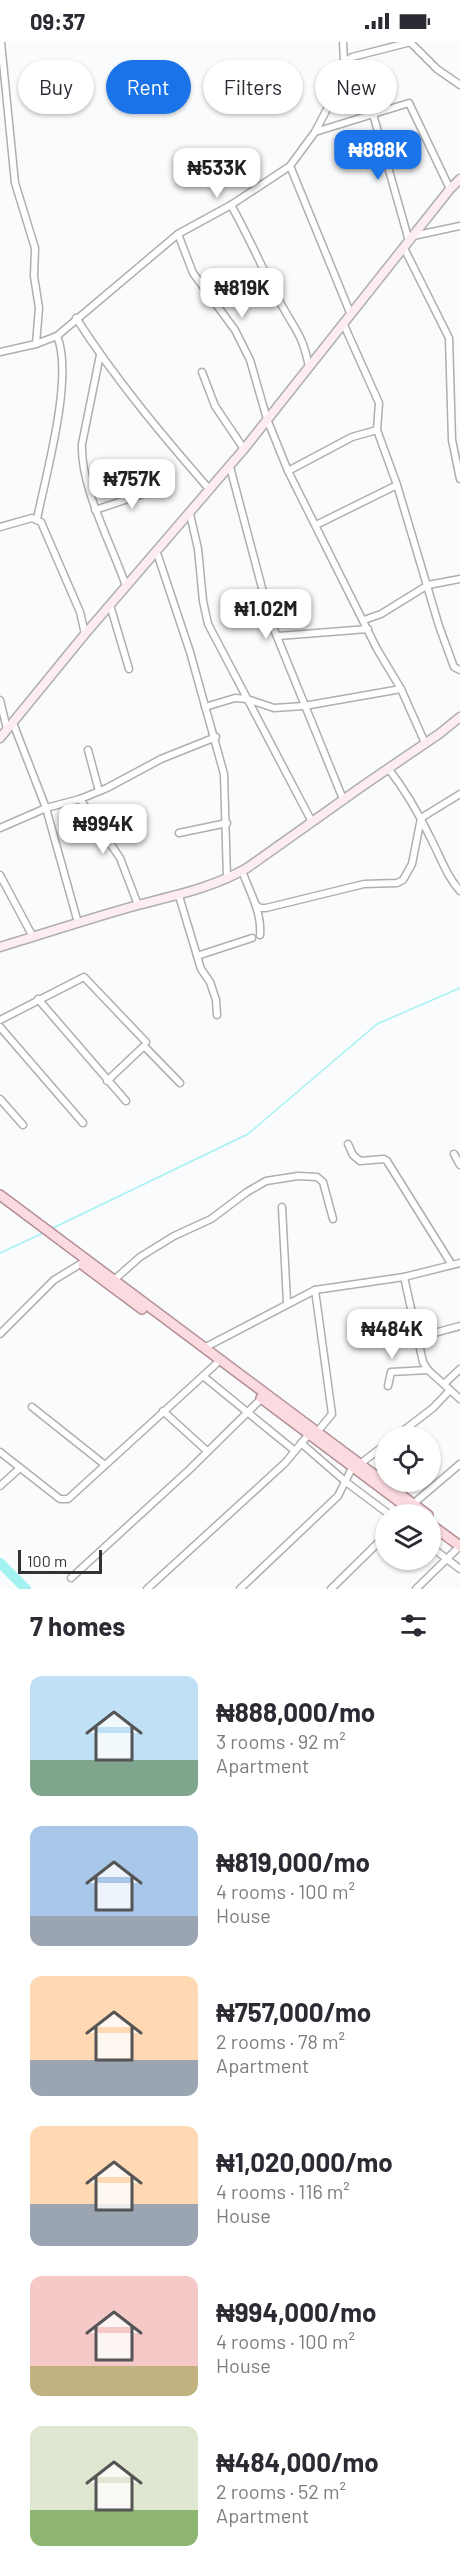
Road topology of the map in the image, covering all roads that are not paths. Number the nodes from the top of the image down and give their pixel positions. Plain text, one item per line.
1 (1, 42) edge
2 (343, 42) edge
3 (411, 42) edge
4 (344, 60) edge
5 (347, 60) edge
6 (460, 85) edge
7 (397, 105) edge
8 (324, 114) edge
9 (374, 114) joint
10 (315, 132) junction
11 (290, 166) junction
12 (460, 179) edge
13 (450, 189) junction
14 (231, 205) junction
15 (460, 225) edge
16 (178, 234) junction
17 (408, 242) junction
18 (351, 315) junction
19 (76, 318) junction
20 (344, 325) junction
21 (57, 336) junction
22 (36, 344) junction
23 (0, 352) edge
24 (100, 355) junction
25 (309, 367) junction
26 (202, 372) dead end
27 (267, 420) junction
28 (377, 430) junction
29 (244, 449) junction
30 (230, 467) junction
31 (288, 471) junction
32 (460, 479) edge
33 (397, 484) junction
34 (161, 488) dead end
35 (210, 490) junction
36 (95, 510) junction
37 (190, 514) junction
38 (37, 519) junction
39 (316, 525) junction
40 (0, 527) edge
41 (157, 553) junction
42 (460, 579) edge
43 (428, 585) junction
44 (126, 586) junction
45 (110, 605) junction
46 (364, 620) junction
47 (368, 628) junction
48 (84, 634) junction
49 (278, 636) junction
50 (129, 669) dead end
51 (460, 670) edge
52 (401, 689) junction
53 (247, 699) junction
54 (0, 700) edge
55 (304, 706) junction
56 (205, 707) junction
57 (460, 717) edge
58 (10, 726) junction
59 (216, 737) junction
60 (0, 738) edge
61 (425, 743) junction
62 (88, 750) dead end
63 (157, 750) dead end
64 (161, 759) junction
65 (388, 768) junction
66 (99, 791) junction
67 (460, 794) edge
68 (80, 799) junction
69 (343, 799) junction
70 (46, 807) junction
71 (421, 818) junction
72 (312, 822) junction
73 (227, 823) junction
74 (0, 828) edge
75 (179, 832) dead end
76 (242, 871) junction
77 (0, 875) edge
78 (227, 879) junction
79 (460, 891) edge
80 (178, 896) junction
81 (138, 905) junction
82 (256, 905) junction
83 (78, 923) junction
84 (260, 935) dead end
85 (33, 937) junction
86 (252, 938) dead end
87 (0, 947) edge
88 (197, 957) junction
89 (38, 999) junction
90 (217, 1015) dead end
91 (0, 1020) edge
92 (0, 1027) edge
93 (146, 1042) dead end
94 (107, 1081) junction
95 (180, 1083) dead end
96 (0, 1099) edge
97 (126, 1101) dead end
98 (83, 1123) dead end
99 (23, 1125) dead end
100 (348, 1144) dead end
101 (454, 1154) dead end
102 (460, 1165) edge
103 (0, 1195) edge
104 (0, 1202) edge
105 (282, 1207) dead end
106 (333, 1219) dead end
107 (82, 1263) junction
108 (460, 1263) edge
109 (452, 1265) junction
110 (404, 1277) junction
111 (114, 1280) junction
112 (315, 1290) junction
113 (286, 1302) junction
114 (460, 1326) edge
115 (0, 1334) edge
116 (416, 1338) junction
117 (204, 1347) junction
118 (216, 1364) junction
119 (428, 1370) junction
120 (460, 1370) edge
121 (202, 1376) junction
122 (444, 1384) junction
123 (388, 1386) dead end
124 (450, 1390) junction
125 (262, 1398) junction
126 (460, 1399) edge
127 (32, 1407) dead end
128 (163, 1411) junction
129 (248, 1411) junction
130 (409, 1426) edge
131 (314, 1432) junction
132 (301, 1443) junction
133 (207, 1451) junction
134 (295, 1451) junction
135 (0, 1452) edge
136 (375, 1452) edge
137 (460, 1464) edge
138 (105, 1465) junction
139 (356, 1466) junction
140 (20, 1468) junction
141 (346, 1482) junction
142 (0, 1486) edge
143 (375, 1504) edge
144 (404, 1504) edge
145 (420, 1504) edge
146 (441, 1525) edge
147 (441, 1532) edge
148 (460, 1539) edge
149 (375, 1546) edge
150 (460, 1546) edge
151 (441, 1554) edge
152 (447, 1559) junction
153 (460, 1569) edge
154 (71, 1578) dead end
155 (147, 1589) edge
156 (240, 1589) edge
157 (331, 1589) edge
158 (416, 1589) edge

1 - 22 street
2 - 4 street
3 - 5 street
3 - 6 street
7 - 13 street
8 - 10 street
9 - 10 street
9 - 17 street
10 - 11 street
11 - 14 street
11 - 18 street
12 - 13 street
13 - 17 street
14 - 16 street
14 - 25 street
15 - 17 street
16 - 19 street
16 - 27 street
17 - 18 street
17 - 32 street
18 - 20 street
19 - 21 street
19 - 24 street
20 - 25 street
20 - 28 street
21 - 22 street
21 - 38 street
22 - 23 street
24 - 35 street
24 - 36 street
25 - 27 street
26 - 29 street
27 - 29 street
27 - 31 street
28 - 31 street
28 - 33 street
29 - 30 street
30 - 35 street
30 - 49 street
31 - 39 street
33 - 39 street
33 - 43 street
34 - 36 street
35 - 37 street
36 - 44 street
37 - 41 street
37 - 53 street
38 - 40 street
38 - 48 street
39 - 46 street
41 - 44 street
41 - 56 street
42 - 43 street
43 - 46 street
43 - 51 street
44 - 45 street
45 - 48 street
45 - 50 street
46 - 47 street
47 - 49 street
47 - 52 street
48 - 58 street
49 - 55 street
52 - 55 street
52 - 61 street
53 - 55 street
53 - 56 street
53 - 72 street
54 - 58 street
55 - 69 street
56 - 59 street
57 - 61 street
58 - 60 street
58 - 70 street
59 - 64 street
59 - 73 street
61 - 65 street
62 - 66 street
63 - 64 street
64 - 66 street
65 - 69 street
65 - 71 street
66 - 68 street
67 - 71 street
68 - 70 street
68 - 81 street
69 - 72 street
70 - 74 street
70 - 83 street
71 - 79 street
71 - 82 street
72 - 76 street
73 - 75 street
73 - 78 street
76 - 78 street
76 - 82 street
77 - 85 street
78 - 80 street
80 - 81 street
80 - 88 street
81 - 83 street
82 - 84 street
83 - 85 street
85 - 87 street
86 - 88 street
88 - 90 street
89 - 91 street
89 - 93 street
89 - 94 street
92 - 98 street
94 - 95 street
94 - 97 street
96 - 99 street
100 - 109 street
101 - 102 street
103 - 111 main road
104 - 107 main road
105 - 113 street
106 - 111 street
107 - 115 street
107 - 118 main road
108 - 109 street
109 - 110 street
110 - 112 street
110 - 116 street
111 - 117 main road
112 - 113 street
112 - 131 street
113 - 117 street
114 - 116 street
116 - 119 street
117 - 131 main road
118 - 121 street
118 - 125 main road
119 - 122 street
119 - 123 street
120 - 122 street
121 - 128 street
121 - 129 street
122 - 124 street
124 - 126 street
124 - 130 street
125 - 129 street
125 - 131 main road
127 - 138 street
128 - 133 street
128 - 138 street
129 - 133 street
129 - 134 street
131 - 132 street
131 - 139 main road
132 - 134 street
132 - 141 street
133 - 154 street
134 - 155 street
135 - 140 street
136 - 139 street
137 - 145 street
138 - 140 street
139 - 141 street
139 - 144 main road
140 - 142 street
141 - 143 street
141 - 156 street
146 - 148 main road
147 - 150 main road
149 - 157 street
150 - 152 street
151 - 152 street
152 - 153 street
152 - 158 street

